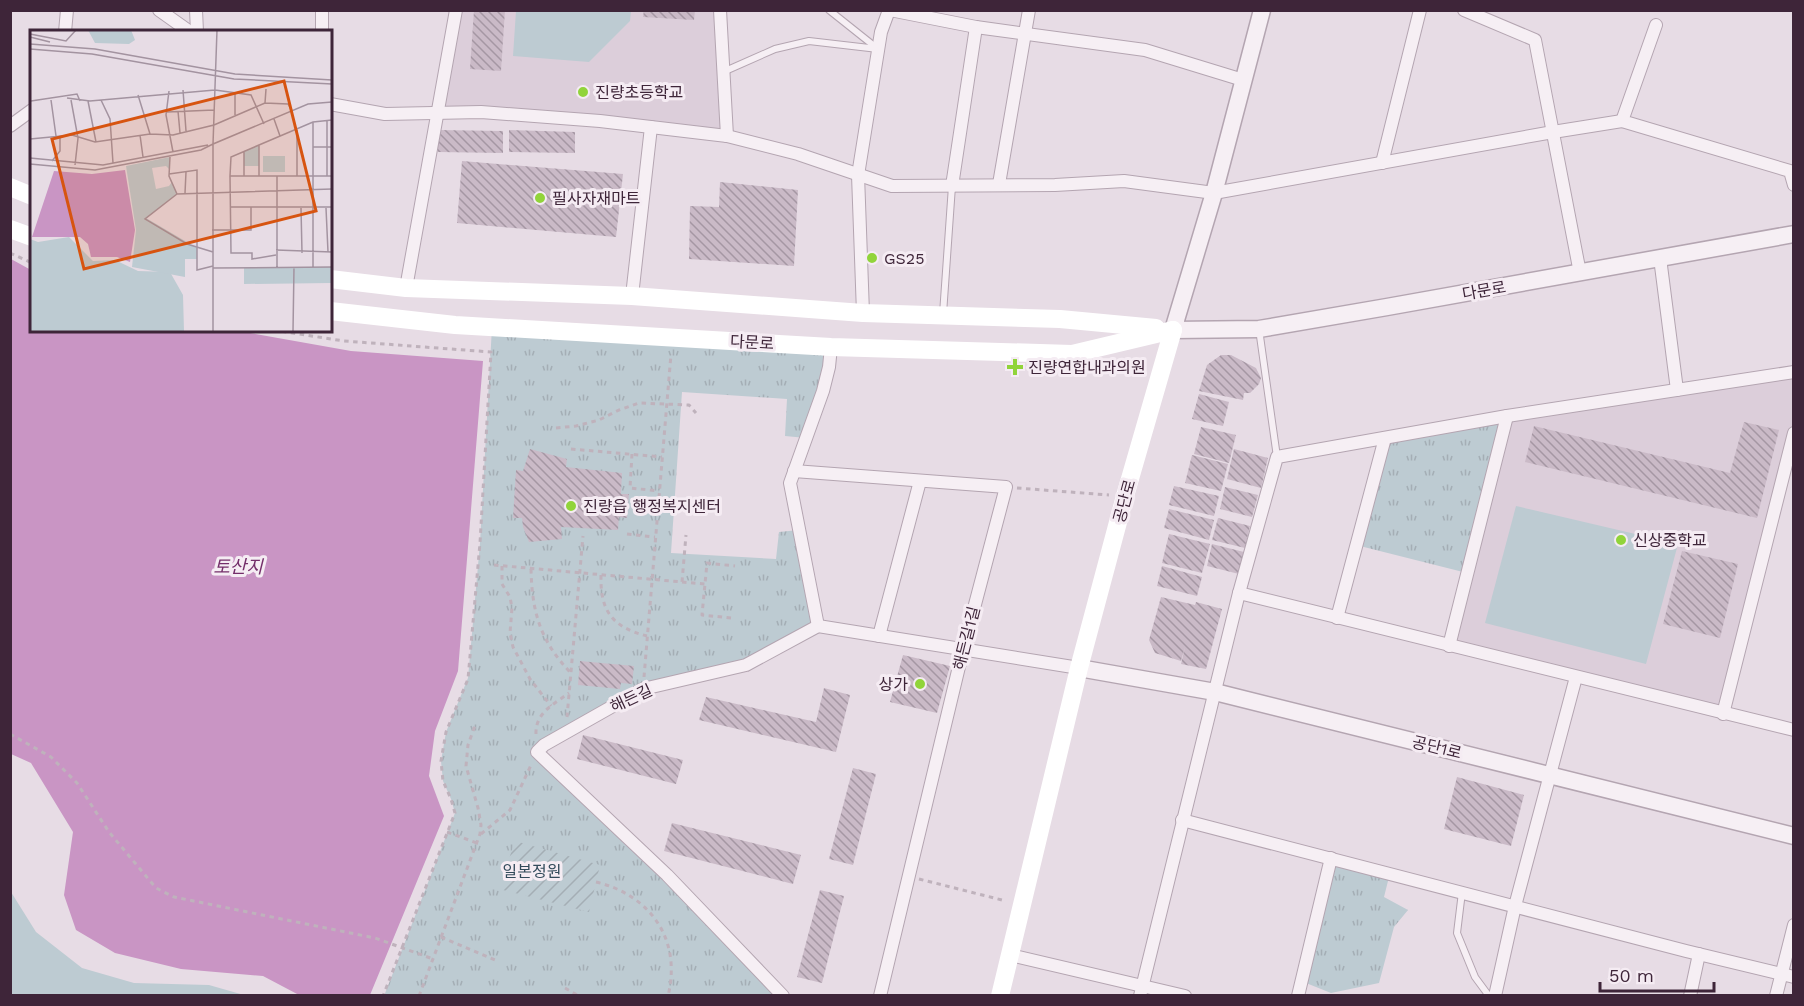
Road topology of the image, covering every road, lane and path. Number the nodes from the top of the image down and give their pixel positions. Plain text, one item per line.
1 (67, 10) edge
2 (159, 10) edge
3 (196, 10) edge
4 (322, 10) edge
5 (456, 10) edge
6 (720, 10) edge
7 (829, 10) edge
8 (890, 10) edge
9 (1029, 10) edge
10 (1262, 10) edge
11 (1420, 10) edge
12 (1464, 10) edge
13 (1656, 25) dead end
14 (976, 27) junction
15 (65, 30) edge
16 (187, 30) edge
17 (197, 30) edge
18 (322, 30) edge
19 (1025, 33) junction
20 (878, 49) junction
21 (723, 72) junction
22 (1243, 80) junction
23 (332, 104) edge
24 (30, 111) edge
25 (437, 113) junction
26 (1622, 122) junction
27 (10, 126) edge
28 (651, 127) junction
29 (1553, 132) junction
30 (727, 136) junction
31 (1382, 163) junction
32 (858, 175) junction
33 (999, 184) junction
34 (1794, 185) edge
35 (952, 186) junction
36 (10, 187) edge
37 (1214, 193) junction
38 (30, 194) edge
39 (10, 229) edge
40 (1794, 234) edge
41 (30, 236) edge
42 (10, 254) edge
43 (1660, 258) junction
44 (30, 262) edge
45 (1580, 273) junction
46 (332, 279) edge
47 (406, 288) junction
48 (632, 296) junction
49 (332, 311) edge
50 (863, 313) junction
51 (942, 316) junction
52 (1259, 329) junction
53 (1173, 330) junction
54 (286, 332) edge
55 (672, 338) junction
56 (831, 347) junction
57 (1794, 372) edge
58 (1677, 390) junction
59 (667, 403) junction
60 (696, 413) dead end
61 (1507, 416) junction
62 (556, 428) dead end
63 (1794, 433) edge
64 (1385, 438) junction
65 (571, 449) dead end
66 (632, 454) junction
67 (662, 457) junction
68 (1277, 457) junction
69 (794, 471) junction
70 (920, 481) junction
71 (1006, 487) junction
72 (659, 490) junction
73 (1125, 496) junction
74 (658, 503) junction
75 (688, 506) dead end
76 (627, 534) dead end
77 (686, 535) dead end
78 (583, 536) dead end
79 (656, 537) junction
80 (494, 565) dead end
81 (502, 566) junction
82 (735, 566) dead end
83 (531, 568) junction
84 (601, 575) junction
85 (652, 579) junction
86 (682, 582) junction
87 (705, 584) junction
88 (1239, 592) junction
89 (732, 618) dead end
90 (1337, 618) junction
91 (818, 626) junction
92 (647, 636) junction
93 (879, 636) junction
94 (1449, 646) junction
95 (963, 650) junction
96 (1079, 668) junction
97 (571, 673) junction
98 (1576, 677) junction
99 (643, 689) junction
100 (1215, 692) junction
101 (569, 693) junction
102 (551, 706) junction
103 (1723, 714) junction
104 (476, 723) dead end
105 (1794, 730) edge
106 (566, 732) junction
107 (10, 735) edge
108 (537, 752) junction
109 (1550, 775) junction
110 (1182, 820) junction
111 (447, 832) junction
112 (480, 834) junction
113 (1794, 836) edge
114 (477, 843) junction
115 (1331, 858) junction
116 (909, 876) junction
117 (596, 882) dead end
118 (1462, 892) junction
119 (1022, 905) junction
120 (1515, 906) junction
121 (1794, 925) edge
122 (441, 937) junction
123 (401, 947) junction
124 (1699, 954) junction
125 (1010, 955) junction
126 (433, 959) junction
127 (495, 960) dead end
128 (1787, 975) edge
129 (565, 988) dead end
130 (1141, 990) edge
131 (384, 996) edge
132 (419, 996) edge
133 (579, 996) edge
134 (668, 996) edge
135 (783, 996) edge
136 (880, 996) edge
137 (1000, 996) edge
138 (1185, 996) edge
139 (1298, 996) edge
140 (1489, 996) edge
141 (1495, 996) edge
142 (1690, 996) edge
143 (1776, 996) edge

1 - 15 street
2 - 16 street
3 - 17 street
4 - 18 street
5 - 25 street
6 - 21 street
7 - 20 lane
8 - 14 street
8 - 20 street
9 - 19 street
10 - 22 street, 공단로
11 - 31 street
12 - 29 street
13 - 26 street
14 - 19 street
14 - 35 street
19 - 22 street
19 - 33 street
20 - 21 lane
20 - 32 street
21 - 30 street
22 - 37 street, 공단로
23 - 25 street
24 - 27 street
25 - 28 street
25 - 47 street
26 - 29 street
26 - 34 street
28 - 30 street
28 - 48 street
29 - 31 street
29 - 45 street
30 - 32 street
31 - 37 street
32 - 35 street
32 - 50 street
33 - 35 street
33 - 37 street
35 - 51 lane
36 - 38 main road
37 - 53 street, 공단로
39 - 41 main road
40 - 43 street, 다문로
42 - 44 path
43 - 45 street, 다문로
43 - 58 street
45 - 52 street, 다문로
46 - 47 main road, 다문로
47 - 48 main road, 다문로
48 - 50 main road, 다문로
49 - 55 main road, 다문로
50 - 51 main road, 다문로
51 - 53 main road, 다문로
52 - 53 street, 다문로
52 - 68 lane
53 - 56 main road, 다문로
53 - 73 main road, 공단로
54 - 111 path
55 - 56 main road, 다문로
55 - 59 path
56 - 69 street
57 - 58 street
58 - 61 street
59 - 60 path
59 - 62 path
59 - 67 path
61 - 64 street
61 - 94 street
63 - 103 street
64 - 68 street
64 - 90 street
65 - 66 path
66 - 67 path
66 - 72 path
67 - 72 path
68 - 88 street
69 - 70 street
69 - 91 street
70 - 71 street
70 - 93 street
71 - 73 path
71 - 95 street, 해든길1길
72 - 74 path
73 - 96 main road, 공단로
74 - 75 path
74 - 79 path
76 - 79 path
77 - 86 path
78 - 97 path
79 - 85 path
80 - 81 path
81 - 83 path
81 - 102 path
82 - 87 path
83 - 84 path
83 - 97 path
84 - 85 path
84 - 92 path
85 - 86 path
85 - 92 path
86 - 87 path
87 - 89 path
88 - 90 street
88 - 100 street
90 - 94 street
91 - 93 street
91 - 99 street, 해든길
92 - 99 path
93 - 95 street
94 - 98 street
95 - 96 street
95 - 116 street, 해든길1길
96 - 100 street, 공단1로
96 - 119 main road, 공단로
97 - 101 path
98 - 103 street
98 - 109 street
99 - 106 street, 해든길
100 - 109 street, 공단1로
100 - 110 street
101 - 102 path
101 - 106 path
102 - 108 path
103 - 105 street
104 - 112 path
106 - 108 street, 해든길
107 - 123 path
108 - 112 path
108 - 135 street
109 - 113 street, 공단1로
109 - 120 street
110 - 115 street
110 - 130 street
111 - 114 path
111 - 123 path
112 - 114 path
114 - 122 path
115 - 118 street
115 - 139 street
116 - 119 path
116 - 136 street, 해든길1길
117 - 134 path
118 - 120 street
118 - 140 lane
119 - 125 main road, 공단로
120 - 124 street
120 - 141 street
121 - 128 street
122 - 126 path
122 - 127 path
123 - 126 path
123 - 131 path
124 - 128 street
124 - 142 street
125 - 130 street
125 - 137 main road, 공단로
126 - 132 path
128 - 143 street
129 - 133 path
130 - 138 street

